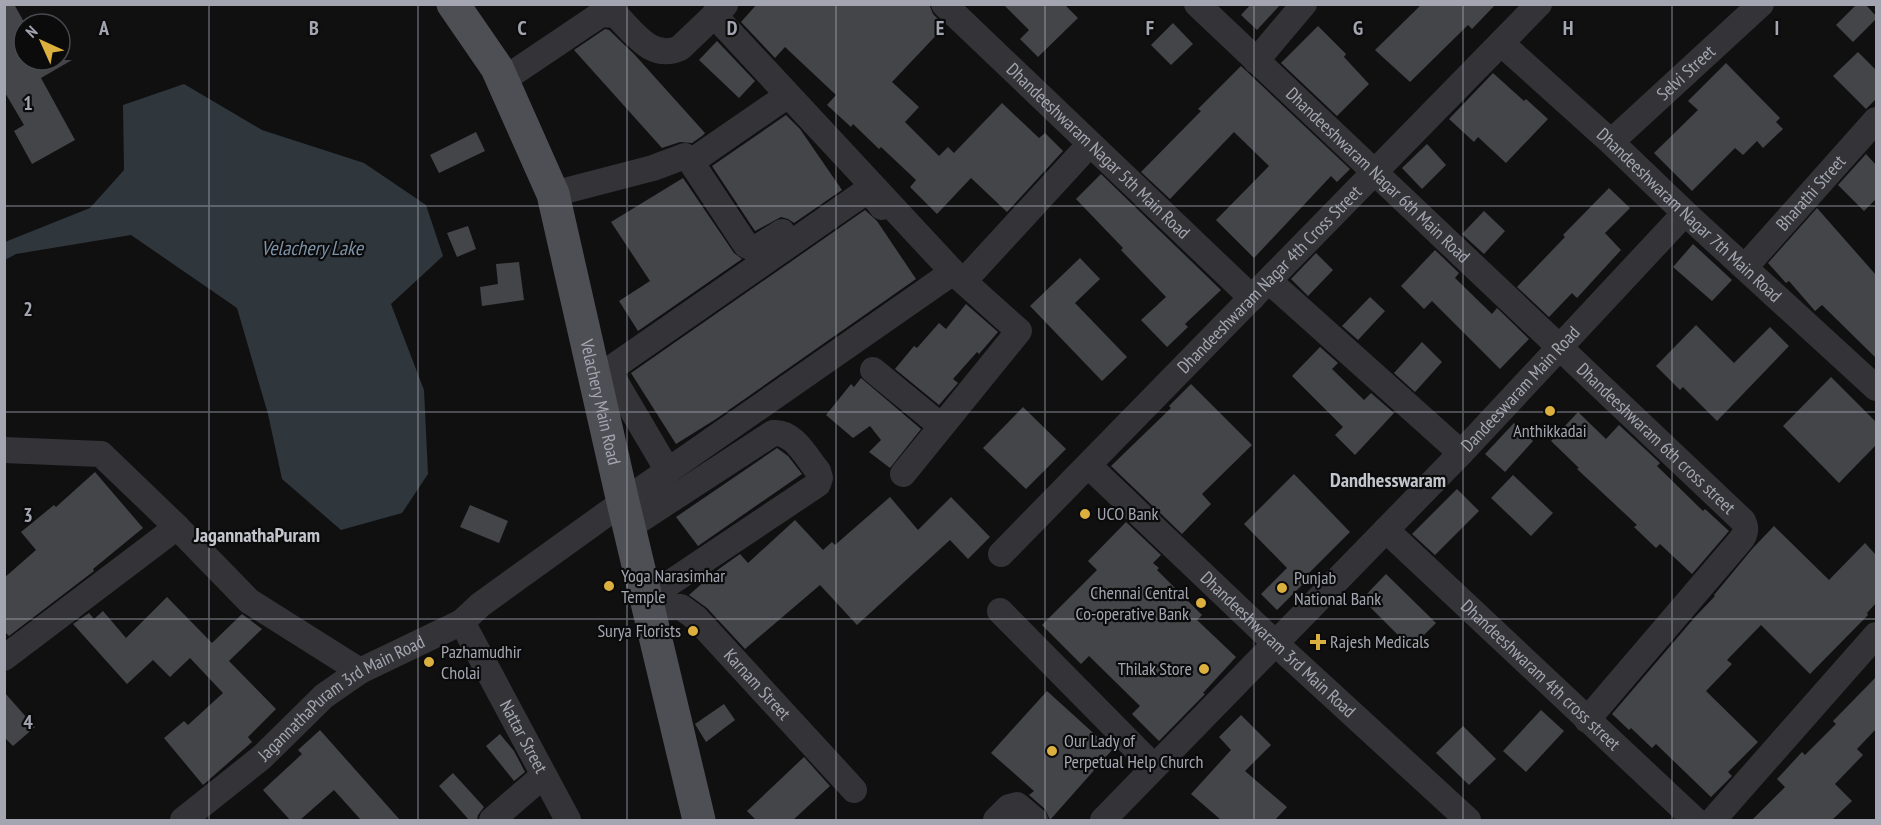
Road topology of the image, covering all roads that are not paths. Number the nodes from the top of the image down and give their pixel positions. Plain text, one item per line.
1 (453, 4) edge
2 (944, 4) edge
3 (1197, 4) edge
4 (1304, 4) edge
5 (1539, 4) edge
6 (1761, 4) edge
7 (719, 10) edge
8 (1501, 43) junction
9 (1256, 61) junction
10 (503, 80) junction
11 (788, 94) junction
12 (1873, 130) edge
13 (1611, 142) junction
14 (1090, 144) junction
15 (685, 156) dead end
16 (1374, 173) junction
17 (867, 181) junction
18 (553, 194) junction
19 (1685, 213) junction
20 (1745, 267) junction
21 (952, 278) junction
22 (1260, 289) junction
23 (1559, 347) junction
24 (873, 370) dead end
25 (1876, 388) edge
26 (941, 426) junction
27 (4, 450) edge
28 (1461, 453) junction
29 (1089, 466) junction
30 (668, 471) junction
31 (903, 474) dead end
32 (626, 514) junction
33 (177, 527) junction
34 (1386, 530) junction
35 (1001, 554) dead end
36 (647, 604) junction
37 (1000, 611) dead end
38 (462, 622) junction
39 (1876, 635) edge
40 (1275, 643) junction
41 (4, 658) edge
42 (360, 671) junction
43 (1587, 720) junction
44 (1154, 767) junction
45 (543, 776) junction
46 (854, 790) dead end
47 (1464, 819) edge
48 (183, 820) edge
49 (492, 820) edge
50 (568, 820) edge
51 (699, 820) edge
52 (996, 820) edge
53 (1035, 820) edge
54 (1103, 820) edge
55 (1695, 820) edge
56 (1713, 820) edge

1 - 10 main road, Velachery Main Road
2 - 14 street, Dhandeeshwaram Nagar 5th Main Road
3 - 9 street, Dhandeeshwaram Nagar 6th Main Road
4 - 9 street
5 - 8 street, Dhandeeshwaram Nagar 4th Cross Street
6 - 13 street, Selvi Street
7 - 10 street
7 - 11 street
8 - 13 street, Dhandeeshwaram Nagar 7th Main Road
8 - 16 street, Dhandeeshwaram Nagar 4th Cross Street
9 - 16 street, Dhandeeshwaram Nagar 6th Main Road
10 - 18 main road, Velachery Main Road
11 - 17 street
11 - 17 street
12 - 20 street, Bharathi Street
13 - 19 street, Dhandeeshwaram Nagar 7th Main Road
14 - 21 street
14 - 22 street, Dhandeeshwaram Nagar 5th Main Road
15 - 18 street
16 - 22 street, Dhandeeshwaram Nagar 4th Cross Street
16 - 23 street, Dhandeeshwaram Nagar 6th Main Road
17 - 21 street
18 - 32 main road, Velachery Main Road
19 - 20 street, Dhandeeshwaram Nagar 7th Main Road
19 - 23 street, Dandeeswaram Main Road
20 - 25 street, Dhandeeshwaram Nagar 7th Main Road
21 - 26 street
21 - 30 street
21 - 30 street
22 - 28 street, Dhandeeshwaram Nagar 5th Main Road
22 - 29 street, Dhandeeshwaram Nagar 4th Cross Street
23 - 28 street, Dandeeswaram Main Road
23 - 43 street, Dhandeeshwaram 6th cross street
24 - 26 street
26 - 31 street
27 - 33 street
28 - 34 street, Dandeeswaram Main Road
29 - 35 street, Dhandeeshwaram Nagar 4th Cross Street
29 - 40 street, Dhandeeshwaram 3rd Main Road
30 - 32 street
32 - 36 main road, Velachery Main Road
32 - 36 street
32 - 38 street, JagannathaPuram 3rd Main Road
33 - 41 street
33 - 42 street
34 - 40 street, Dandeeswaram Main Road
34 - 43 street, Dhandeeshwaram 4th cross street
36 - 46 street, Karnam Street
36 - 51 main road, Velachery Main Road
37 - 44 street
38 - 42 street, JagannathaPuram 3rd Main Road
38 - 45 street, Nattar Street
39 - 56 street
40 - 44 street, Dandeeswaram Main Road
40 - 47 street, Dhandeeshwaram 3rd Main Road
42 - 48 street, JagannathaPuram 3rd Main Road
43 - 55 street, Dhandeeshwaram 4th cross street
44 - 54 street, Dandeeswaram Main Road
45 - 49 street
45 - 50 street, Nattar Street
52 - 53 street

